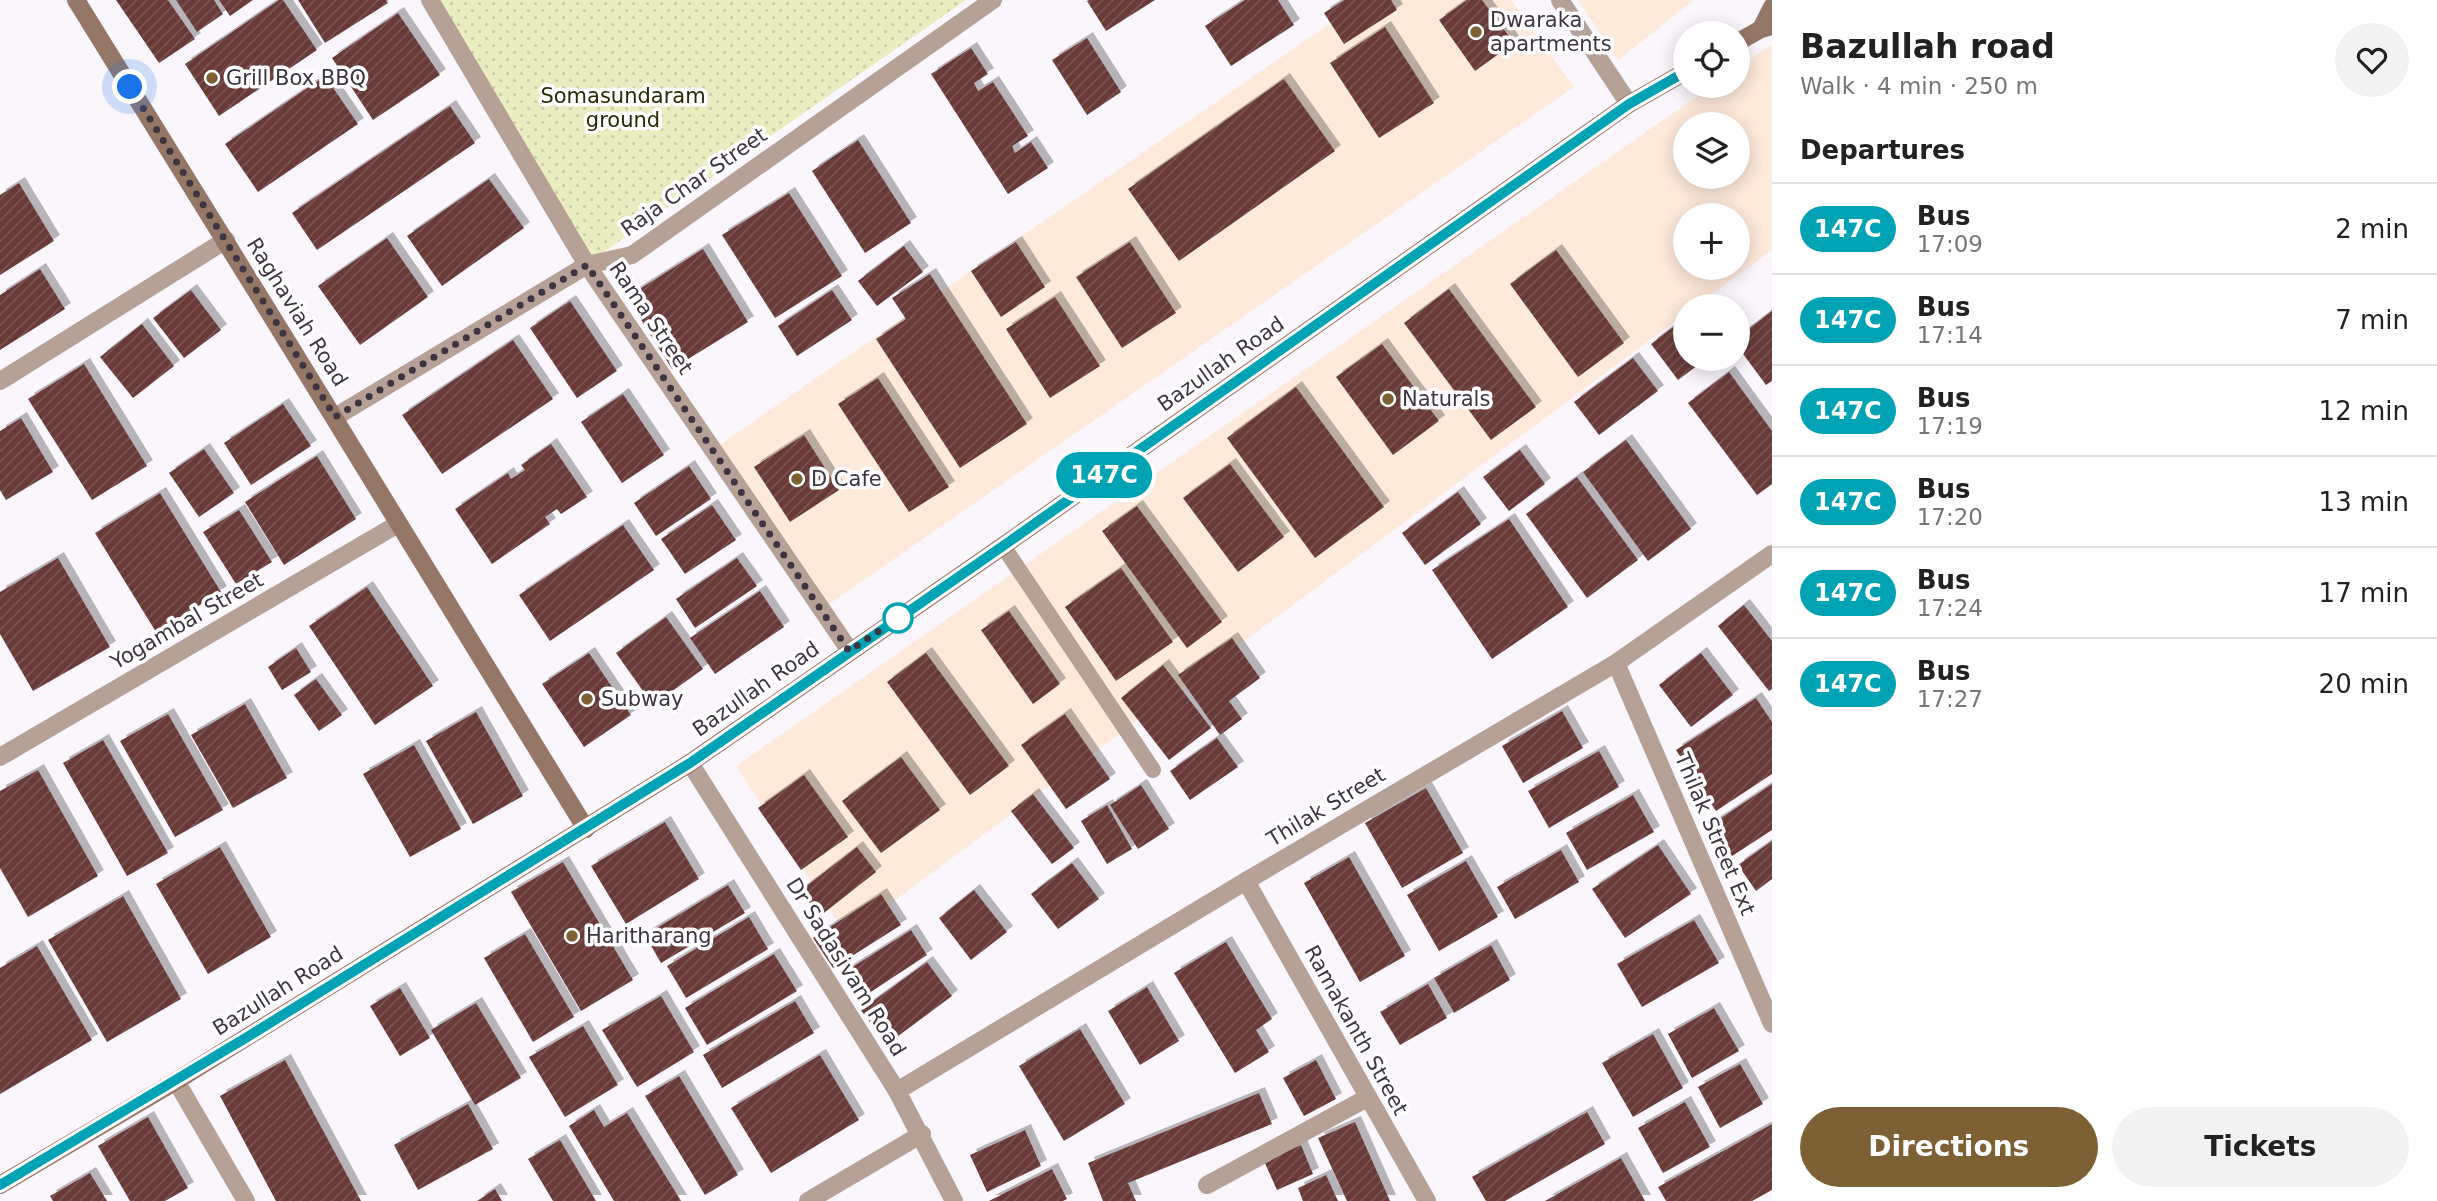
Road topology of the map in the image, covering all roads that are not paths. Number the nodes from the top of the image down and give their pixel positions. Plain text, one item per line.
1 (76, 0) edge
2 (430, 0) edge
3 (993, 0) edge
4 (1560, 0) edge
5 (1772, 6) edge
6 (1767, 27) edge
7 (1750, 36) edge
8 (1673, 79) edge
9 (1629, 104) junction
10 (226, 240) junction
11 (587, 265) junction
12 (0, 381) edge
13 (335, 417) junction
14 (398, 524) junction
15 (1003, 546) junction
16 (1772, 554) edge
17 (849, 651) junction
18 (1616, 663) junction
19 (0, 757) edge
20 (690, 763) junction
21 (1153, 770) dead end
22 (586, 829) junction
23 (1246, 881) junction
24 (1772, 1024) edge
25 (176, 1081) junction
26 (897, 1091) junction
27 (1367, 1098) junction
28 (922, 1134) junction
29 (0, 1185) edge
30 (1207, 1185) dead end
31 (246, 1201) edge
32 (808, 1201) edge
33 (954, 1201) edge
34 (1427, 1201) edge

1 - 10 main road, Raghaviah Road
2 - 11 street, Rama Street
3 - 11 street, Raja Char Street
4 - 9 street
5 - 6 main road
6 - 7 main road
8 - 9 main road, Bazullah Road
9 - 15 main road, Bazullah Road
10 - 12 street
10 - 13 main road, Raghaviah Road
11 - 13 street, Raja Char Street
11 - 17 street, Rama Street
13 - 14 main road, Raghaviah Road
14 - 19 street, Yogambal Street
14 - 22 main road, Raghaviah Road
15 - 17 main road, Bazullah Road
15 - 21 lane
16 - 18 street, Thilak Street
17 - 20 main road, Bazullah Road
18 - 23 street, Thilak Street
18 - 24 street, Thilak Street Ext
20 - 22 main road, Bazullah Road
20 - 26 street, Dr Sadasivam Road
22 - 25 main road, Bazullah Road
23 - 26 street, Thilak Street
23 - 27 street, Ramakanth Street
25 - 29 main road, Bazullah Road
25 - 31 street
26 - 28 street, Dr Sadasivam Road
27 - 30 street
27 - 34 street, Ramakanth Street
28 - 32 street
28 - 33 street, Dr Sadasivam Road

